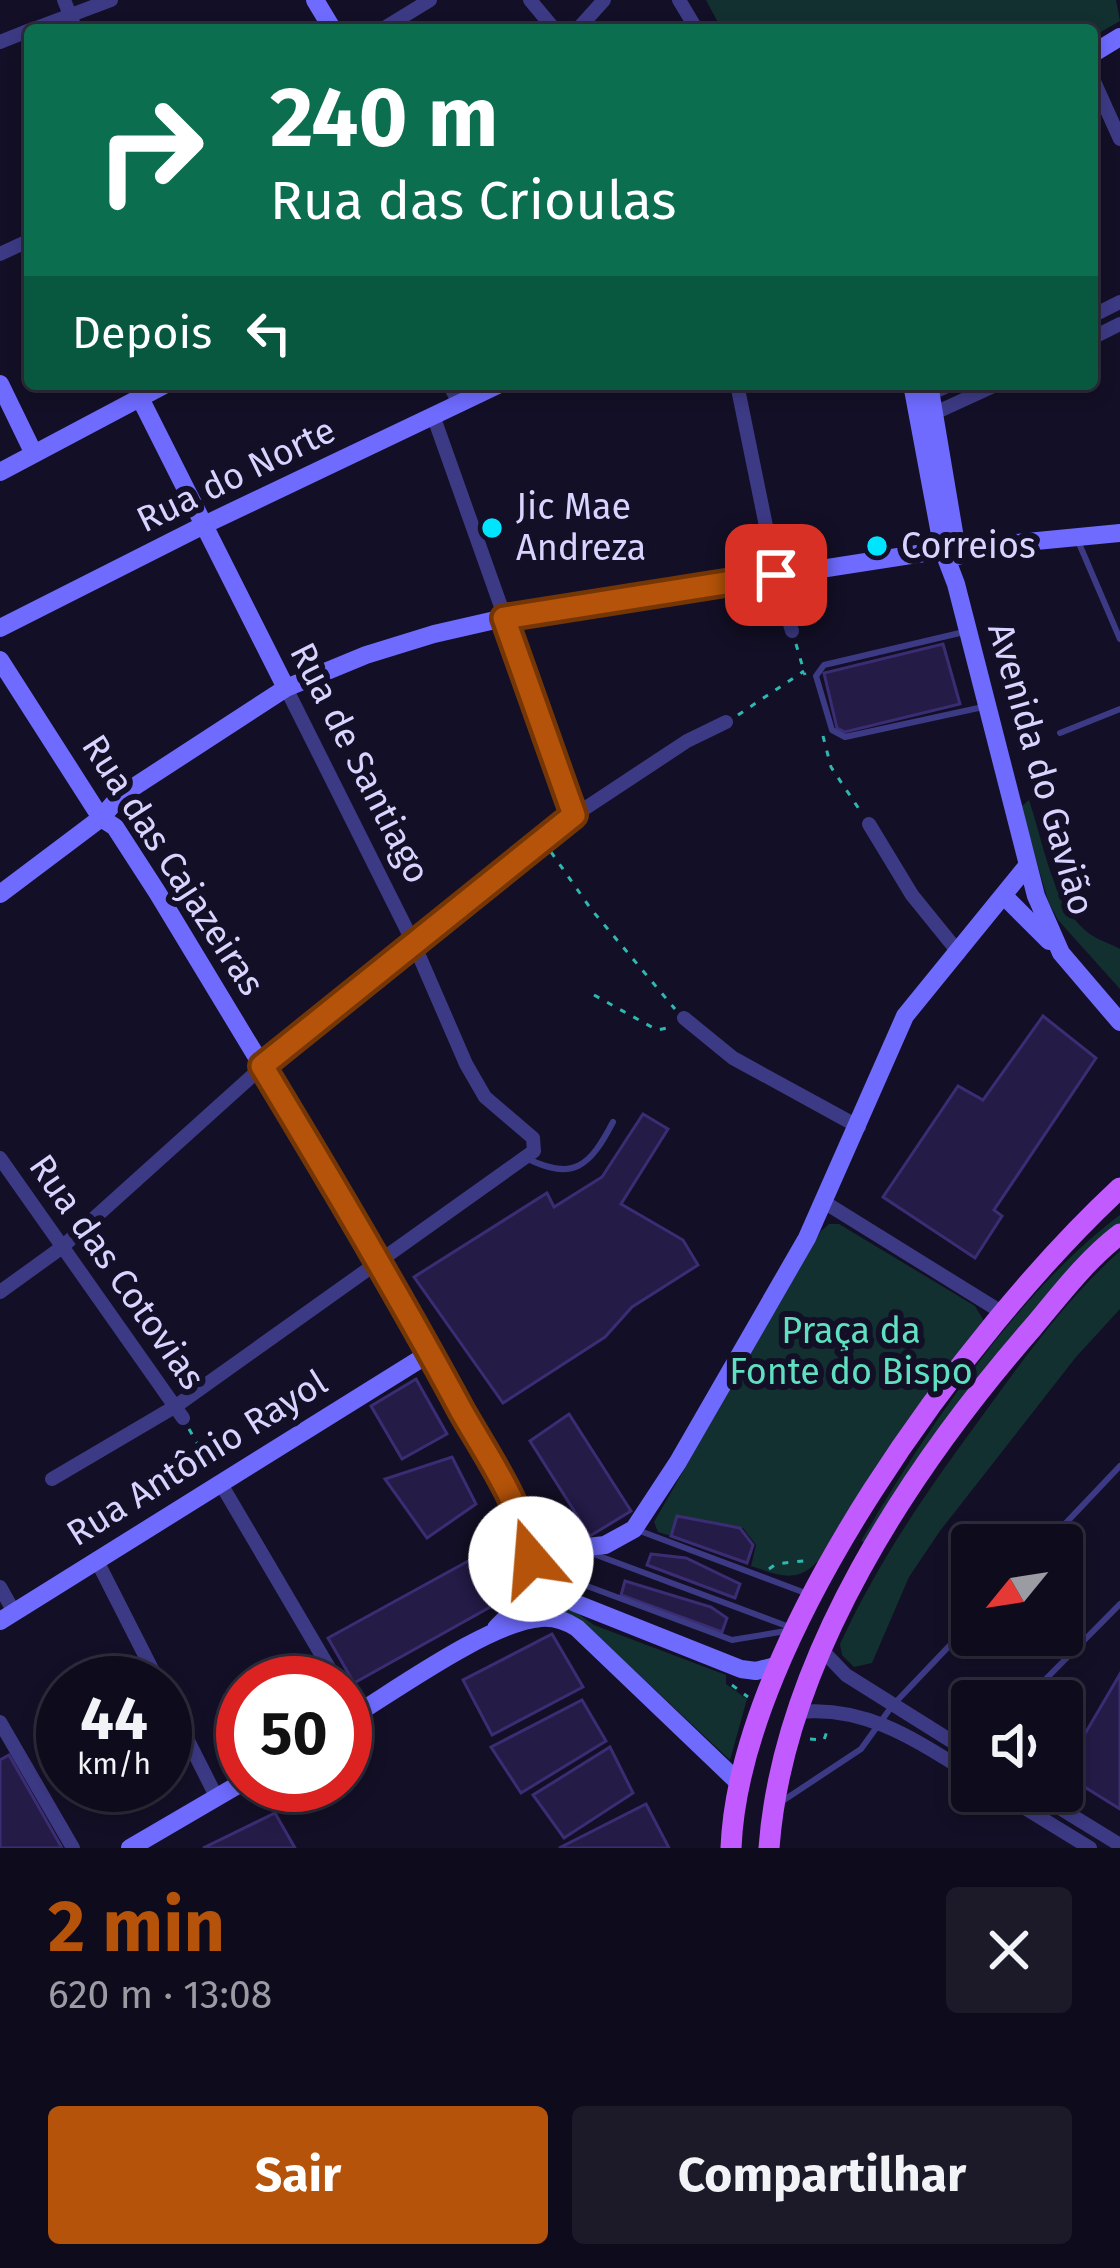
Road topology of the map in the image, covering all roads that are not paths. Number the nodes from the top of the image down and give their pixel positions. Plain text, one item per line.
1 (111, 0) edge
2 (430, 0) edge
3 (530, 0) edge
4 (604, 0) edge
5 (70, 15) edge
6 (391, 24) edge
7 (549, 24) edge
8 (583, 24) edge
9 (1098, 90) edge
10 (1120, 140) edge
11 (0, 384) edge
12 (452, 390) edge
13 (489, 390) edge
14 (738, 390) edge
15 (968, 390) edge
16 (136, 391) edge
17 (924, 399) edge
18 (460, 405) junction
19 (434, 418) junction
20 (34, 454) junction
21 (0, 472) edge
22 (202, 526) junction
23 (1120, 533) edge
24 (1076, 537) junction
25 (951, 549) junction
26 (776, 575) junction
27 (504, 618) junction
28 (0, 628) edge
29 (792, 631) dead end
30 (967, 631) junction
31 (1120, 639) edge
32 (0, 661) edge
33 (286, 688) junction
34 (986, 706) junction
35 (1120, 709) edge
36 (726, 722) road end
37 (1060, 733) dead end
38 (574, 815) junction
39 (100, 818) junction
40 (869, 824) dead end
41 (1028, 866) junction
42 (0, 894) edge
43 (1004, 896) junction
44 (413, 944) junction
45 (959, 953) junction
46 (1061, 953) junction
47 (684, 1018) road end
48 (1120, 1022) edge
49 (262, 1066) junction
50 (614, 1122) dead end
51 (859, 1127) junction
52 (0, 1158) edge
53 (526, 1158) junction
54 (1117, 1191) edge
55 (824, 1202) junction
56 (1120, 1234) edge
57 (61, 1248) junction
58 (380, 1261) junction
59 (0, 1292) edge
60 (1003, 1313) junction
61 (430, 1353) junction
62 (179, 1412) junction
63 (1120, 1466) edge
64 (52, 1479) dead end
65 (221, 1484) junction
66 (520, 1515) junction
67 (1065, 1524) edge
68 (634, 1529) junction
69 (578, 1548) junction
70 (96, 1559) junction
71 (0, 1587) edge
72 (811, 1595) junction
73 (1120, 1604) edge
74 (7, 1616) edge
75 (796, 1629) junction
76 (488, 1636) junction
77 (951, 1644) edge
78 (823, 1651) junction
79 (145, 1656) edge
80 (322, 1656) edge
81 (779, 1665) junction
82 (1045, 1680) edge
83 (372, 1705) edge
84 (892, 1706) junction
85 (799, 1712) junction
86 (882, 1723) junction
87 (1, 1726) edge
88 (951, 1741) edge
89 (192, 1748) edge
90 (951, 1763) edge
91 (739, 1783) junction
92 (216, 1796) edge
93 (216, 1799) edge
94 (1032, 1812) edge
95 (1066, 1812) edge
96 (772, 1814) junction
97 (1120, 1845) edge
98 (74, 1848) edge
99 (130, 1848) edge
100 (731, 1848) edge
101 (770, 1848) edge
102 (1090, 1848) edge

1 - 5 street
2 - 6 street
3 - 7 street
4 - 8 street
9 - 10 street
11 - 20 street
12 - 18 street
13 - 18 street, Rua do Norte
14 - 26 street
15 - 17 street
16 - 20 street
16 - 22 street, Rua de Santiago
17 - 25 street, Avenida do Gavião
18 - 19 street, Rua do Norte
19 - 22 street, Rua do Norte
19 - 27 street
20 - 21 street
22 - 28 street, Rua do Norte
22 - 33 street, Rua de Santiago
23 - 24 street
24 - 25 street
24 - 31 lane
25 - 26 street
25 - 30 street, Avenida do Gavião
26 - 27 street
26 - 29 street
27 - 33 street
27 - 38 street
30 - 34 street, Avenida do Gavião
30 - 34 lane
32 - 39 street, Rua das Cajazeiras
33 - 39 street
33 - 44 street, Rua de Santiago
34 - 41 street, Avenida do Gavião
35 - 37 lane
36 - 38 street
38 - 44 street
39 - 42 street
39 - 49 street, Rua das Cajazeiras
40 - 45 street
41 - 43 street
41 - 46 street, Avenida do Gavião
43 - 45 street
43 - 46 street
44 - 49 street
44 - 53 street, Rua de Santiago
45 - 51 street
46 - 48 street, Avenida do Gavião
47 - 51 street
49 - 57 street
49 - 58 street, Rua das Cajazeiras
50 - 53 lane
51 - 55 street
52 - 57 street, Rua das Cotovias
53 - 58 street
54 - 60 main road
55 - 60 street
55 - 68 street
56 - 78 main road
57 - 59 street
57 - 62 street, Rua das Cotovias
58 - 61 street, Rua das Cajazeiras
58 - 62 street
60 - 72 main road
61 - 65 street, Rua Antônio Rayol
61 - 66 street, Rua das Cajazeiras
62 - 64 street
63 - 67 lane
65 - 70 street, Rua Antônio Rayol
65 - 80 street
66 - 69 street
66 - 75 lane
66 - 76 street
66 - 81 street, Rua das Cajazeiras
68 - 69 street
68 - 72 lane
69 - 75 lane
70 - 74 street, Rua Antônio Rayol
70 - 79 street
71 - 74 street
72 - 75 main road
73 - 82 lane
75 - 81 main road
76 - 83 street
76 - 91 street
77 - 84 lane
78 - 84 street
78 - 85 main road
81 - 91 main road
84 - 86 lane
84 - 88 street
85 - 86 street
85 - 96 main road
86 - 90 street
86 - 96 lane
87 - 98 street
89 - 92 street
91 - 100 main road
93 - 99 street
94 - 102 street
95 - 97 street
96 - 101 main road

